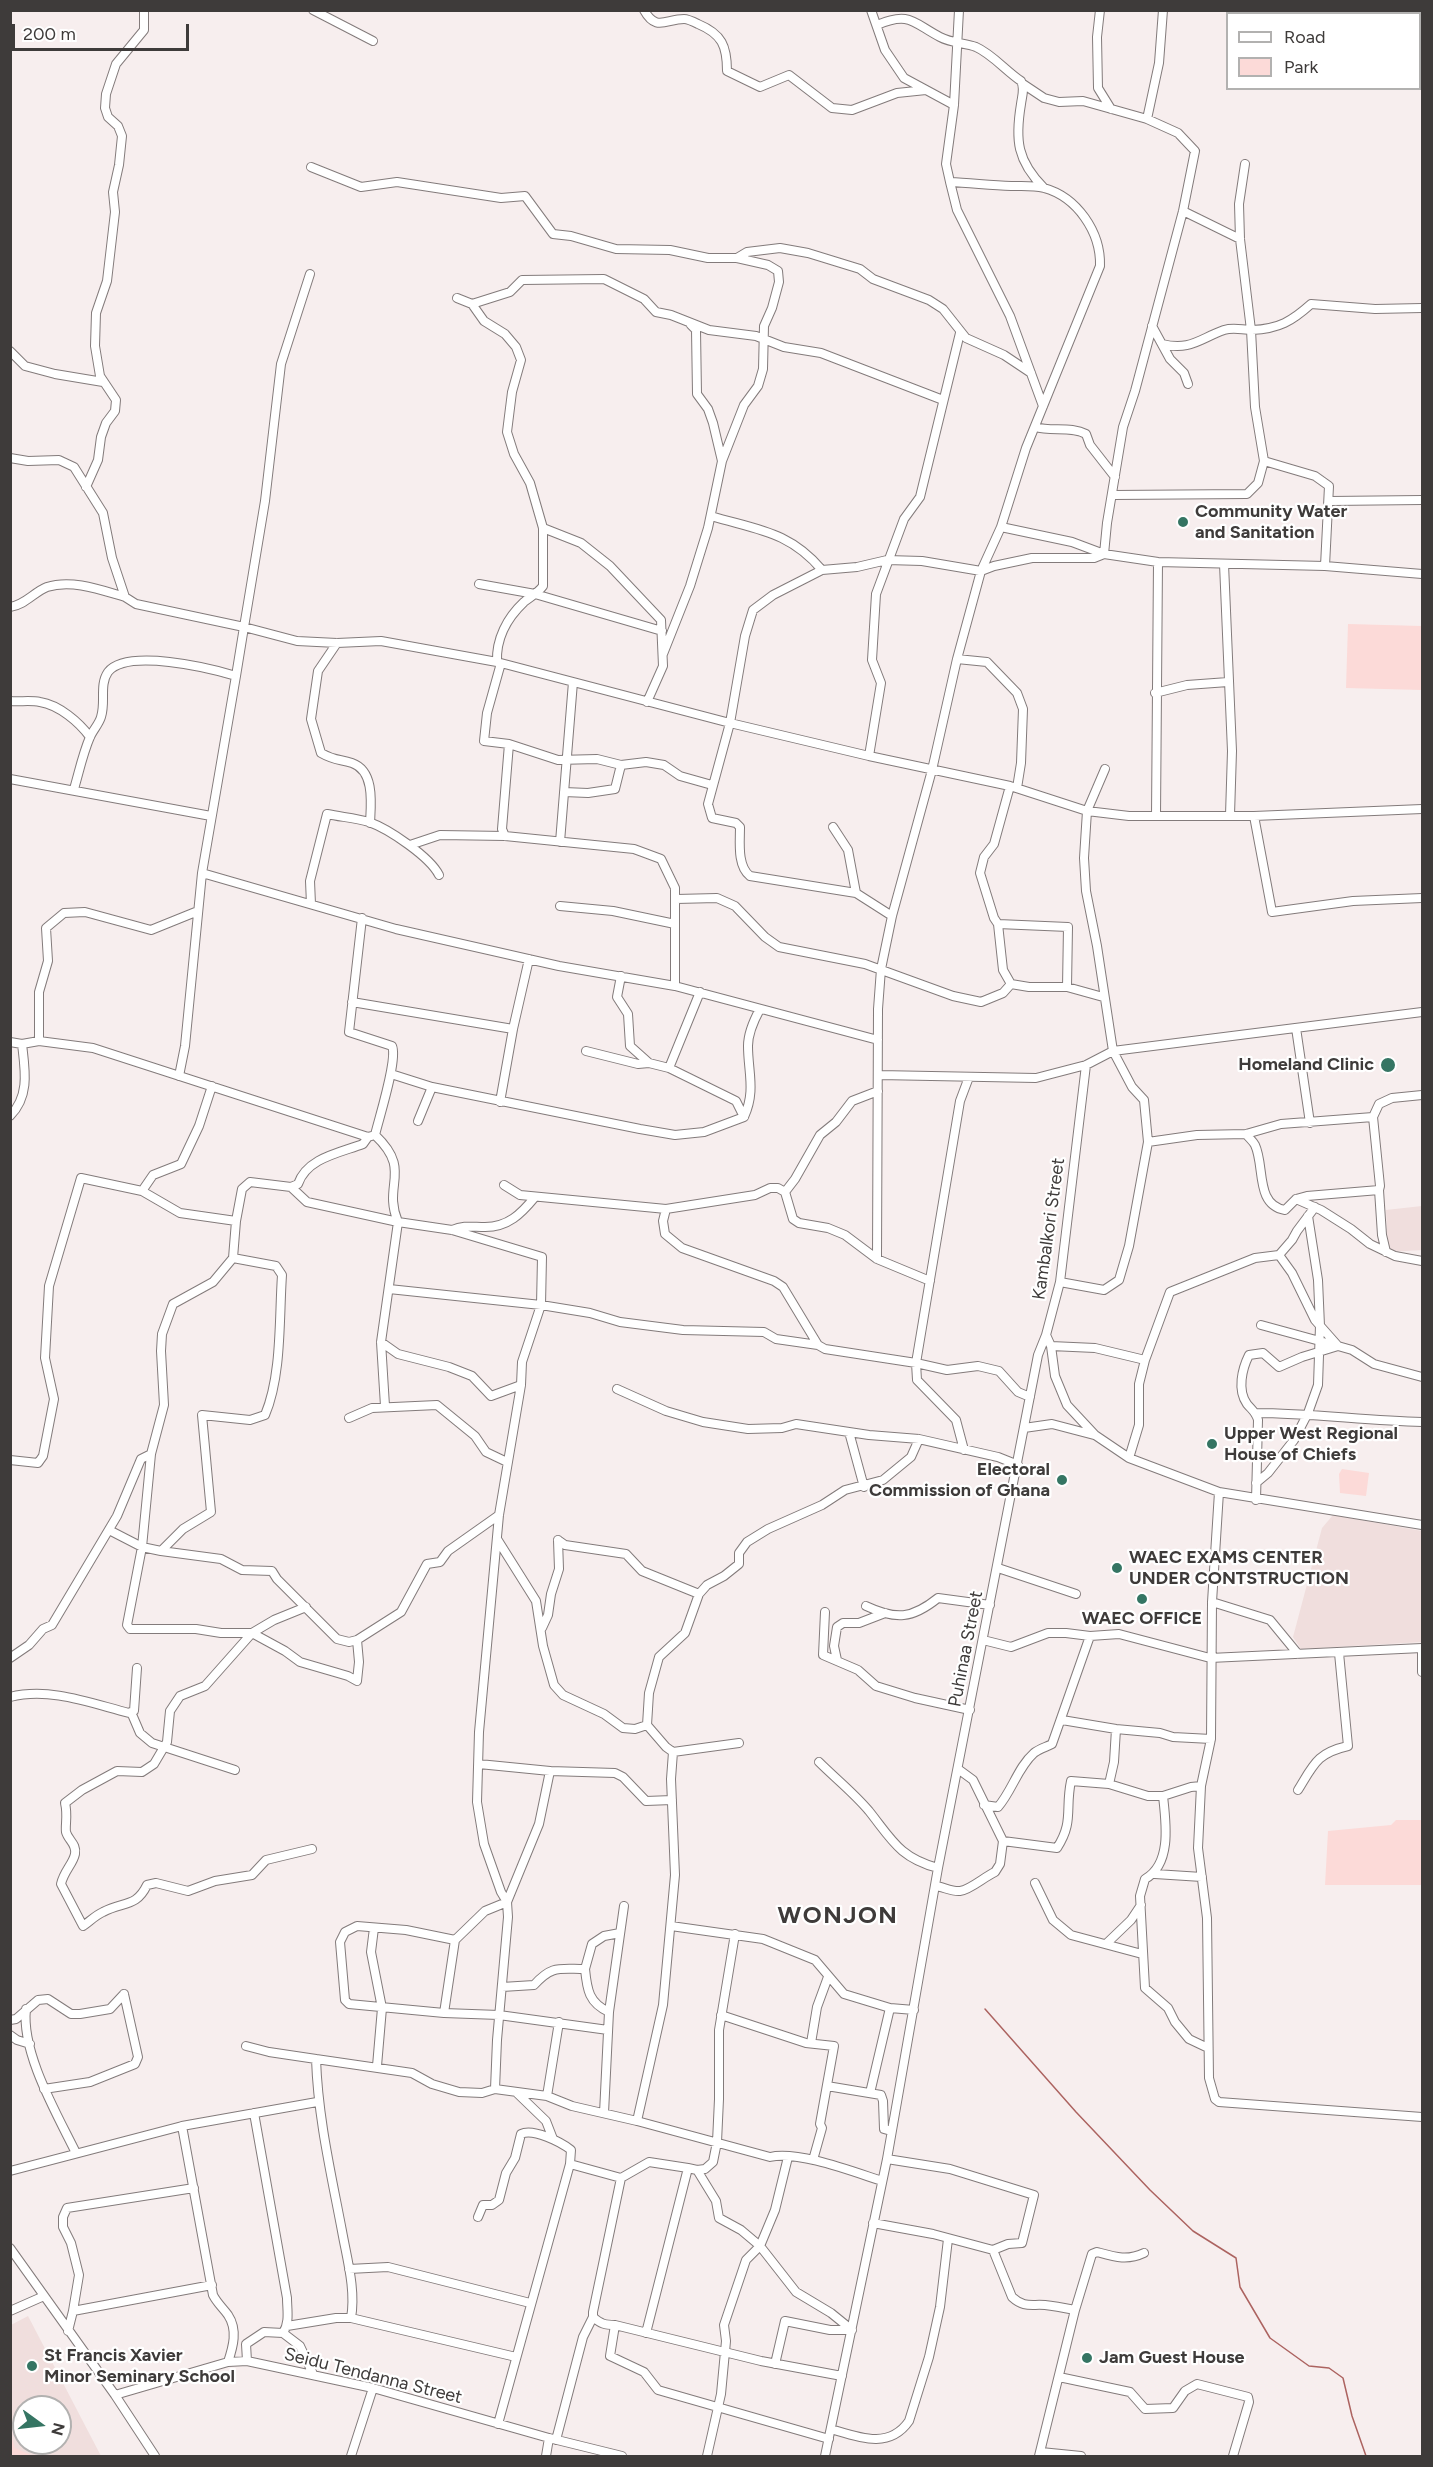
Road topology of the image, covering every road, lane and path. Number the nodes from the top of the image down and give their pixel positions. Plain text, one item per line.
1 (144, 10) edge
2 (314, 10) edge
3 (644, 10) edge
4 (692, 10) edge
5 (871, 10) edge
6 (959, 10) edge
7 (1100, 10) edge
8 (1163, 10) edge
9 (685, 19) junction
10 (877, 25) junction
11 (373, 40) dead end
12 (957, 42) junction
13 (1023, 84) junction
14 (926, 90) junction
15 (954, 105) junction
16 (1111, 109) junction
17 (1147, 119) junction
18 (1245, 164) dead end
19 (311, 167) dead end
20 (950, 182) junction
21 (1044, 188) junction
22 (1183, 211) junction
23 (1240, 239) junction
24 (737, 258) junction
25 (310, 274) dead end
26 (457, 298) dead end
27 (472, 304) junction
28 (1422, 308) edge
29 (690, 324) junction
30 (1152, 326) junction
31 (1251, 330) junction
32 (960, 333) junction
33 (764, 339) junction
34 (1162, 344) junction
35 (1178, 348) junction
36 (10, 351) edge
37 (1170, 359) junction
38 (1031, 373) junction
39 (103, 381) junction
40 (1188, 384) dead end
41 (943, 400) junction
42 (1044, 406) junction
43 (1035, 426) junction
44 (10, 458) edge
45 (722, 461) junction
46 (1264, 461) junction
47 (1115, 477) junction
48 (86, 487) junction
49 (1113, 495) junction
50 (1422, 500) edge
51 (1330, 501) junction
52 (711, 516) junction
53 (1001, 527) junction
54 (543, 528) junction
55 (1104, 554) junction
56 (887, 560) junction
57 (1158, 562) junction
58 (1224, 564) junction
59 (1325, 567) junction
60 (822, 570) junction
61 (981, 571) junction
62 (1422, 574) edge
63 (479, 584) dead end
64 (535, 594) junction
65 (125, 597) junction
66 (10, 607) edge
67 (244, 627) junction
68 (662, 631) junction
69 (337, 643) junction
70 (663, 654) junction
71 (957, 659) junction
72 (499, 663) junction
73 (236, 675) junction
74 (573, 682) junction
75 (1228, 682) junction
76 (1155, 693) junction
77 (10, 701) edge
78 (647, 702) junction
79 (730, 723) junction
80 (90, 737) junction
81 (509, 744) junction
82 (869, 756) junction
83 (567, 759) junction
84 (621, 765) junction
85 (1105, 769) dead end
86 (932, 770) junction
87 (10, 779) edge
88 (712, 785) junction
89 (1014, 787) junction
90 (74, 789) junction
91 (564, 792) junction
92 (1422, 809) edge
93 (1087, 811) junction
94 (1230, 815) junction
95 (211, 816) junction
96 (1156, 816) junction
97 (1254, 816) junction
98 (370, 823) junction
99 (833, 827) dead end
100 (505, 836) junction
101 (560, 842) junction
102 (410, 845) junction
103 (202, 873) junction
104 (440, 875) dead end
105 (856, 893) junction
106 (1422, 898) edge
107 (676, 899) junction
108 (311, 904) junction
109 (560, 906) dead end
110 (198, 910) junction
111 (892, 916) junction
112 (362, 918) junction
113 (675, 924) junction
114 (998, 924) junction
115 (529, 959) junction
116 (881, 969) junction
117 (621, 976) junction
118 (1011, 984) junction
119 (675, 986) junction
120 (1067, 987) junction
121 (700, 992) junction
122 (1103, 997) junction
123 (352, 1002) junction
124 (760, 1009) junction
125 (1422, 1012) edge
126 (1296, 1028) junction
127 (513, 1029) junction
128 (878, 1040) junction
129 (39, 1041) junction
130 (10, 1042) edge
131 (22, 1044) junction
132 (586, 1051) dead end
133 (1113, 1051) junction
134 (649, 1063) junction
135 (1086, 1065) junction
136 (669, 1068) junction
137 (391, 1074) junction
138 (879, 1075) junction
139 (179, 1076) junction
140 (969, 1077) junction
141 (212, 1086) junction
142 (432, 1087) junction
143 (878, 1091) junction
144 (1422, 1095) edge
145 (500, 1102) junction
146 (10, 1116) edge
147 (744, 1117) junction
148 (1373, 1117) junction
149 (418, 1121) dead end
150 (1310, 1124) junction
151 (1246, 1134) junction
152 (371, 1136) junction
153 (1148, 1142) junction
154 (504, 1185) dead end
155 (291, 1187) junction
156 (1379, 1190) junction
157 (142, 1191) junction
158 (785, 1192) junction
159 (535, 1197) junction
160 (1296, 1199) junction
161 (1315, 1207) junction
162 (666, 1209) junction
163 (1308, 1216) junction
164 (236, 1221) junction
165 (398, 1222) junction
166 (452, 1230) junction
167 (1386, 1252) junction
168 (1279, 1255) junction
169 (233, 1258) junction
170 (877, 1258) junction
171 (1422, 1262) edge
172 (930, 1281) junction
173 (1060, 1282) junction
174 (389, 1289) junction
175 (541, 1305) junction
176 (1261, 1324) dead end
177 (1320, 1326) junction
178 (1046, 1335) junction
179 (1318, 1340) junction
180 (381, 1342) junction
181 (818, 1345) junction
182 (1051, 1346) junction
183 (1338, 1346) junction
184 (1318, 1352) junction
185 (1145, 1360) junction
186 (916, 1363) junction
187 (1422, 1377) edge
188 (521, 1385) junction
189 (617, 1389) dead end
190 (1030, 1396) junction
191 (385, 1406) junction
192 (1256, 1413) junction
193 (1308, 1413) junction
194 (349, 1418) dead end
195 (1422, 1422) edge
196 (1024, 1428) junction
197 (849, 1432) junction
198 (1095, 1436) junction
199 (919, 1439) junction
200 (964, 1449) junction
201 (151, 1454) junction
202 (1129, 1458) junction
203 (10, 1460) edge
204 (507, 1462) junction
205 (1018, 1465) junction
206 (1256, 1483) junction
207 (864, 1487) junction
208 (1219, 1492) junction
209 (1256, 1500) junction
210 (499, 1515) junction
211 (1422, 1524) edge
212 (109, 1530) junction
213 (498, 1539) junction
214 (142, 1547) junction
215 (161, 1551) junction
216 (998, 1568) junction
217 (699, 1594) junction
218 (1076, 1594) dead end
219 (1212, 1602) junction
220 (990, 1605) junction
221 (866, 1606) dead end
222 (306, 1607) junction
223 (825, 1611) dead end
224 (885, 1613) junction
225 (542, 1629) junction
226 (252, 1633) junction
227 (1090, 1636) junction
228 (357, 1640) junction
229 (983, 1640) junction
230 (1422, 1648) edge
231 (1340, 1653) junction
232 (1298, 1654) junction
233 (10, 1658) edge
234 (1210, 1658) junction
235 (837, 1660) junction
236 (137, 1668) dead end
237 (1422, 1672) edge
238 (10, 1696) edge
239 (970, 1710) junction
240 (131, 1712) junction
241 (1062, 1720) junction
242 (647, 1725) junction
243 (1116, 1729) junction
244 (1211, 1738) junction
245 (739, 1743) dead end
246 (163, 1747) junction
247 (673, 1752) junction
248 (819, 1761) dead end
249 (479, 1764) junction
250 (958, 1769) junction
251 (235, 1770) dead end
252 (550, 1771) junction
253 (1109, 1784) junction
254 (1201, 1786) junction
255 (1298, 1790) dead end
256 (1163, 1796) junction
257 (672, 1800) junction
258 (984, 1805) junction
259 (1003, 1840) junction
260 (312, 1850) dead end
261 (939, 1868) junction
262 (1155, 1874) junction
263 (1202, 1877) junction
264 (1035, 1883) dead end
265 (936, 1886) junction
266 (507, 1902) junction
267 (1142, 1904) junction
268 (624, 1906) dead end
269 (671, 1926) junction
270 (374, 1928) junction
271 (620, 1933) junction
272 (735, 1935) junction
273 (455, 1940) junction
274 (1106, 1944) junction
275 (1142, 1954) junction
276 (585, 1969) junction
277 (828, 1977) junction
278 (502, 1987) junction
279 (382, 2008) junction
280 (890, 2008) junction
281 (26, 2009) junction
282 (914, 2010) junction
283 (609, 2012) junction
284 (444, 2013) junction
285 (499, 2015) junction
286 (721, 2015) junction
287 (10, 2020) edge
288 (559, 2022) junction
289 (608, 2030) junction
290 (10, 2035) edge
291 (811, 2043) junction
292 (30, 2044) junction
293 (246, 2046) dead end
294 (1208, 2048) junction
295 (316, 2059) junction
296 (377, 2066) junction
297 (827, 2086) junction
298 (44, 2089) junction
299 (495, 2089) junction
300 (517, 2093) junction
301 (870, 2093) junction
302 (547, 2096) junction
303 (317, 2102) junction
304 (254, 2113) junction
305 (604, 2113) junction
306 (1422, 2117) edge
307 (637, 2121) junction
308 (182, 2126) junction
309 (891, 2131) junction
310 (554, 2139) junction
311 (717, 2142) junction
312 (76, 2153) junction
313 (788, 2157) junction
314 (887, 2159) junction
315 (813, 2160) junction
316 (570, 2164) junction
317 (692, 2169) junction
318 (10, 2171) edge
319 (621, 2178) junction
320 (882, 2181) junction
321 (195, 2187) junction
322 (478, 2217) dead end
323 (873, 2223) junction
324 (948, 2239) junction
325 (760, 2246) junction
326 (10, 2248) edge
327 (993, 2250) junction
328 (1144, 2253) dead end
329 (349, 2269) junction
330 (212, 2285) junction
331 (44, 2296) junction
332 (530, 2303) junction
333 (1075, 2310) junction
334 (10, 2311) edge
335 (73, 2312) junction
336 (593, 2317) junction
337 (351, 2318) junction
338 (615, 2325) junction
339 (285, 2329) junction
340 (852, 2330) junction
341 (68, 2331) junction
342 (646, 2333) junction
343 (724, 2352) junction
344 (516, 2357) junction
345 (247, 2361) junction
346 (228, 2362) junction
347 (775, 2364) junction
348 (313, 2374) junction
349 (842, 2376) junction
350 (1059, 2377) junction
351 (373, 2388) junction
352 (116, 2395) junction
353 (719, 2406) junction
354 (498, 2424) junction
355 (831, 2429) junction
356 (553, 2439) junction
357 (829, 2439) junction
358 (1040, 2454) edge
359 (154, 2457) edge
360 (351, 2457) edge
361 (546, 2457) edge
362 (622, 2457) edge
363 (707, 2457) edge
364 (825, 2457) edge
365 (1081, 2457) edge
366 (1233, 2457) edge

1 - 39 street
2 - 11 street
3 - 9 street
4 - 9 street
5 - 10 street
6 - 12 street
7 - 16 street
8 - 17 street
9 - 14 street
10 - 12 street
10 - 14 street
12 - 13 street
12 - 15 street
13 - 16 street
13 - 21 street
14 - 15 street
15 - 20 street
16 - 17 street
17 - 22 street
18 - 23 street
19 - 24 street
20 - 21 street
20 - 38 street
21 - 42 street
22 - 23 street
22 - 30 street
23 - 31 street
24 - 32 street
24 - 33 street
25 - 67 street
26 - 27 street
27 - 29 street
27 - 54 street
28 - 31 street
29 - 33 street
29 - 45 street
30 - 34 street
30 - 47 street
31 - 35 street
31 - 46 street
32 - 38 street
32 - 41 street
33 - 41 street
33 - 45 street
34 - 35 street
34 - 37 street
35 - 37 street
36 - 39 street
37 - 40 street
38 - 42 street
39 - 48 street
41 - 56 street
42 - 43 street
43 - 47 street
43 - 53 street
44 - 48 street
45 - 52 street
46 - 49 street
46 - 51 street
47 - 49 street
48 - 65 street
49 - 55 street
50 - 51 street
51 - 59 street
52 - 60 street
52 - 70 street
53 - 55 street
53 - 61 street
54 - 64 street
54 - 68 street
55 - 57 street
55 - 61 street
56 - 60 street
56 - 61 street
56 - 82 street
57 - 58 street
57 - 76 street
58 - 59 street
58 - 75 street
59 - 62 street
60 - 79 street
61 - 71 street
63 - 64 street
64 - 68 street
64 - 72 street
65 - 66 street
65 - 67 street
67 - 69 street
67 - 73 street
68 - 70 street
69 - 72 street
69 - 98 street
70 - 78 street
71 - 86 street
71 - 89 street
72 - 74 street
72 - 81 street
73 - 80 street
73 - 95 street
74 - 78 street
74 - 83 street
75 - 76 street
75 - 94 street
76 - 96 street
77 - 80 street
78 - 79 street
79 - 82 street
79 - 88 street
80 - 90 street
81 - 83 street
81 - 100 street
82 - 86 street
83 - 84 street
83 - 91 street
84 - 88 street
84 - 91 street
85 - 93 street
86 - 89 street
86 - 111 street
87 - 90 street
88 - 105 street
89 - 93 street
89 - 114 street
90 - 95 street
91 - 101 street
92 - 97 street
93 - 96 street
93 - 122 street
94 - 96 street
94 - 97 street
95 - 103 street
97 - 106 street
98 - 102 street
98 - 108 street
99 - 105 street
100 - 101 street
100 - 102 street
101 - 107 street
102 - 104 street
103 - 108 street
103 - 110 street
105 - 111 street
107 - 113 street
107 - 116 street
108 - 112 street
109 - 113 street
110 - 129 street
110 - 139 street
111 - 116 street
112 - 115 street
112 - 123 street
113 - 119 street
114 - 118 street
114 - 120 street
115 - 117 street
115 - 127 street
116 - 118 street
116 - 128 street
117 - 119 street
117 - 134 street
118 - 120 street
119 - 121 street
120 - 122 street
121 - 124 street
121 - 136 street
122 - 133 street
123 - 127 street
123 - 137 street
124 - 128 street
124 - 147 street
125 - 126 street
126 - 133 street
126 - 150 street
127 - 145 street
128 - 138 street
129 - 131 street
129 - 139 street
130 - 131 street
131 - 146 street
132 - 134 street
133 - 135 street
133 - 153 street
134 - 136 street
135 - 140 street
135 - 173 street, Kambalkori Street
136 - 147 street
137 - 142 street
137 - 152 street
138 - 140 street
138 - 143 street
139 - 141 street
140 - 172 street
141 - 152 street
141 - 157 street
142 - 145 street
142 - 149 street
143 - 158 street
143 - 170 street
144 - 148 street
145 - 147 street
148 - 150 street
148 - 156 street
150 - 151 street
151 - 153 street
151 - 160 street
152 - 155 street
152 - 165 street
153 - 173 street
154 - 159 street
155 - 164 street
155 - 165 street
156 - 160 street
156 - 167 street
157 - 164 street
157 - 203 street
158 - 162 street
158 - 170 street
159 - 162 street
159 - 166 street
160 - 161 street
161 - 163 street
161 - 167 street
162 - 181 street
163 - 168 street
163 - 177 street
164 - 169 street
165 - 166 street
165 - 174 street
166 - 175 street
167 - 171 street
168 - 177 street
168 - 185 street
169 - 201 street
169 - 215 street
170 - 172 street
172 - 186 street
173 - 178 street, Kambalkori Street
174 - 175 street
174 - 180 street
175 - 181 street
175 - 188 street
176 - 179 street
177 - 179 street
177 - 183 street
178 - 182 street
178 - 190 street, Puhinaa Street
179 - 183 street
179 - 184 street
180 - 188 street
180 - 191 street
181 - 186 street
182 - 185 street
182 - 198 street
183 - 184 street
183 - 187 street
184 - 192 street
184 - 193 street
185 - 202 street
186 - 190 street
186 - 200 street
188 - 204 street
189 - 197 street
190 - 196 street, Puhinaa Street
191 - 194 street
191 - 204 street
192 - 193 street
192 - 206 street
193 - 195 street
193 - 206 street
196 - 198 street
196 - 205 street, Puhinaa Street
197 - 199 street
197 - 207 street
198 - 202 street
199 - 200 street
199 - 207 street
200 - 205 street
201 - 212 street
201 - 214 street
202 - 208 street
204 - 210 street
205 - 216 street, Puhinaa Street
206 - 209 street
207 - 217 street
208 - 209 street
208 - 219 street
209 - 211 street
210 - 213 street
210 - 228 street
212 - 214 street
212 - 233 street
213 - 225 street
213 - 249 street
214 - 215 street
214 - 226 street
215 - 222 street
216 - 218 street
216 - 220 street, Puhinaa Street
217 - 225 street
217 - 242 street
219 - 232 street
219 - 234 street
220 - 224 street
220 - 229 street, Puhinaa Street
221 - 224 street
222 - 226 street
222 - 228 street
223 - 235 street
224 - 235 street
225 - 242 street
226 - 228 street
226 - 246 street
227 - 229 street
227 - 234 street
227 - 241 street
229 - 239 street, Puhinaa Street
230 - 231 street
230 - 237 street
231 - 232 street
231 - 255 street
232 - 234 street
234 - 244 street
235 - 239 street
236 - 240 street
238 - 240 street
239 - 250 street, Puhinaa Street
240 - 246 street
241 - 243 street
241 - 258 street
242 - 247 street
243 - 244 street
243 - 253 street
244 - 254 street
245 - 247 street
246 - 251 street
246 - 260 street
247 - 257 street
248 - 261 street
249 - 252 street
249 - 266 street
250 - 258 street
250 - 261 street, Puhinaa Street
252 - 257 street
252 - 266 street
253 - 256 street
253 - 259 street
254 - 256 street
254 - 263 street
256 - 262 street
257 - 269 street
258 - 259 street
259 - 265 street
261 - 265 street, Puhinaa Street
262 - 263 street
262 - 267 street
263 - 294 street
264 - 274 street
265 - 282 street, Puhinaa Street
266 - 273 street
266 - 278 street
267 - 274 street
267 - 275 street
268 - 271 street
269 - 272 street
269 - 307 street
270 - 273 street
270 - 279 street
270 - 279 street
271 - 276 street
271 - 283 street
272 - 277 street
272 - 286 street
273 - 284 street
274 - 275 street
275 - 294 street
276 - 278 street
276 - 283 street
277 - 280 street
277 - 291 street
278 - 285 street
279 - 284 street
279 - 296 street
280 - 282 street
280 - 301 street
281 - 287 street
281 - 292 street
281 - 298 street
282 - 309 street, Puhinaa Street
283 - 289 street
284 - 285 street
285 - 288 street
285 - 299 street
286 - 291 street
286 - 311 street
288 - 289 street
288 - 302 street
289 - 305 street
290 - 292 street
291 - 297 street
292 - 298 street
293 - 295 street
294 - 306 street
295 - 296 street
295 - 303 street
296 - 299 street
297 - 301 street
297 - 315 street
298 - 312 street
299 - 300 street
300 - 302 street
300 - 310 street
301 - 309 street
302 - 305 street
303 - 304 street
303 - 329 street
304 - 308 street
304 - 339 street
305 - 307 street
307 - 311 street
308 - 312 street
308 - 321 street
309 - 314 street, Puhinaa Street
310 - 316 street
310 - 322 street
311 - 313 street
311 - 317 street
312 - 318 street
313 - 315 street
313 - 325 street
314 - 320 street, Puhinaa Street
314 - 327 street
315 - 320 street
316 - 319 street
316 - 332 street
317 - 319 street
317 - 325 street
317 - 342 street
319 - 336 street
320 - 323 street, Puhinaa Street
321 - 330 street
321 - 335 street
323 - 324 street
323 - 340 street, Puhinaa Street
324 - 327 street
324 - 355 street
325 - 340 street
325 - 343 street
326 - 331 street
327 - 333 street
328 - 333 street
329 - 332 street
329 - 337 street
330 - 335 street
330 - 346 street
331 - 334 street
331 - 341 street
332 - 344 street
333 - 350 street
335 - 341 street
336 - 338 street
336 - 356 street
337 - 339 street
337 - 344 street
338 - 342 street
338 - 353 street
339 - 345 street
339 - 348 street
340 - 347 street
340 - 349 street, Puhinaa Street
341 - 352 street
342 - 343 street
343 - 347 street
343 - 353 street
344 - 354 street
345 - 346 street, Seidu Tendanna Street
345 - 348 street, Seidu Tendanna Street
346 - 352 street, Seidu Tendanna Street
347 - 349 street
348 - 351 street, Seidu Tendanna Street
349 - 355 street, Puhinaa Street
350 - 358 street
350 - 366 street
351 - 354 street, Seidu Tendanna Street
351 - 360 street
352 - 359 street
353 - 357 street
353 - 363 street
354 - 356 street, Seidu Tendanna Street
355 - 357 street, Puhinaa Street
356 - 361 street
356 - 362 street, Seidu Tendanna Street
357 - 364 street, Puhinaa Street
358 - 365 street

